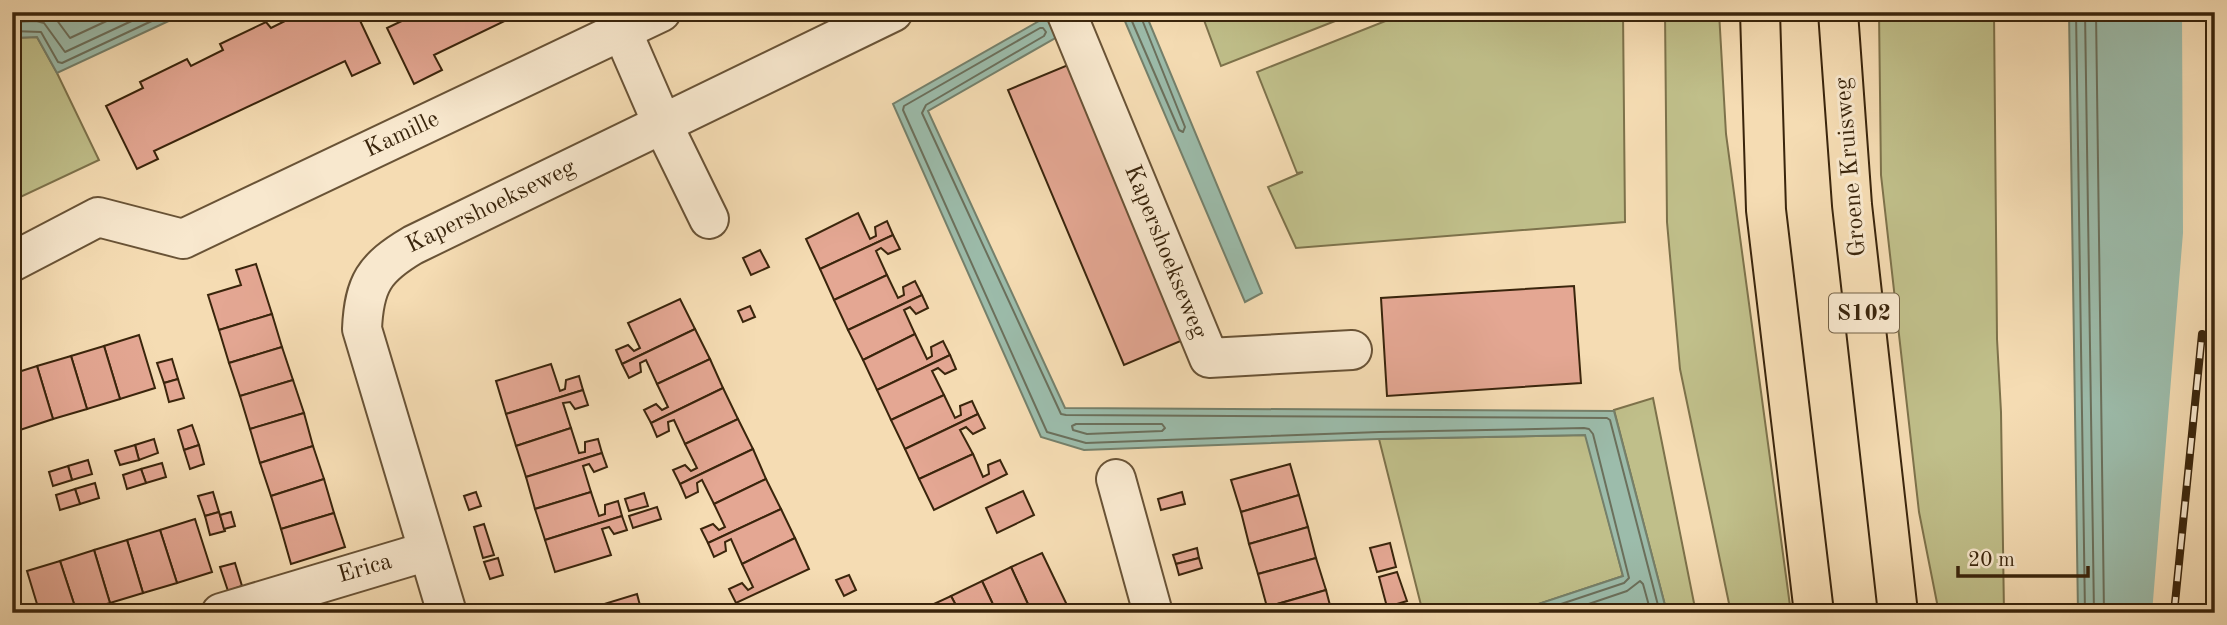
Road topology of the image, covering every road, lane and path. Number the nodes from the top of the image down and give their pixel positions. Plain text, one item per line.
1 (661, 12) edge
2 (893, 12) edge
3 (1066, 12) edge
4 (1760, 12) edge
5 (1838, 12) edge
6 (621, 31) junction
7 (662, 123) junction
8 (709, 219) dead end
9 (12, 262) edge
10 (1352, 350) dead end
11 (1116, 479) dead end
12 (428, 551) junction
13 (221, 613) edge
14 (447, 613) edge
15 (1153, 613) edge
16 (1814, 613) edge
17 (1898, 613) edge

1 - 6 street, Kamille
2 - 7 street, Kapershoekseweg
3 - 10 street, Kapershoekseweg
4 - 16 main road
5 - 17 main road, Groene Kruisweg / S102
6 - 7 street
6 - 9 street, Kamille
7 - 8 street
7 - 12 street, Kapershoekseweg
11 - 15 street
12 - 13 street, Erica
12 - 14 street, Kapershoekseweg

